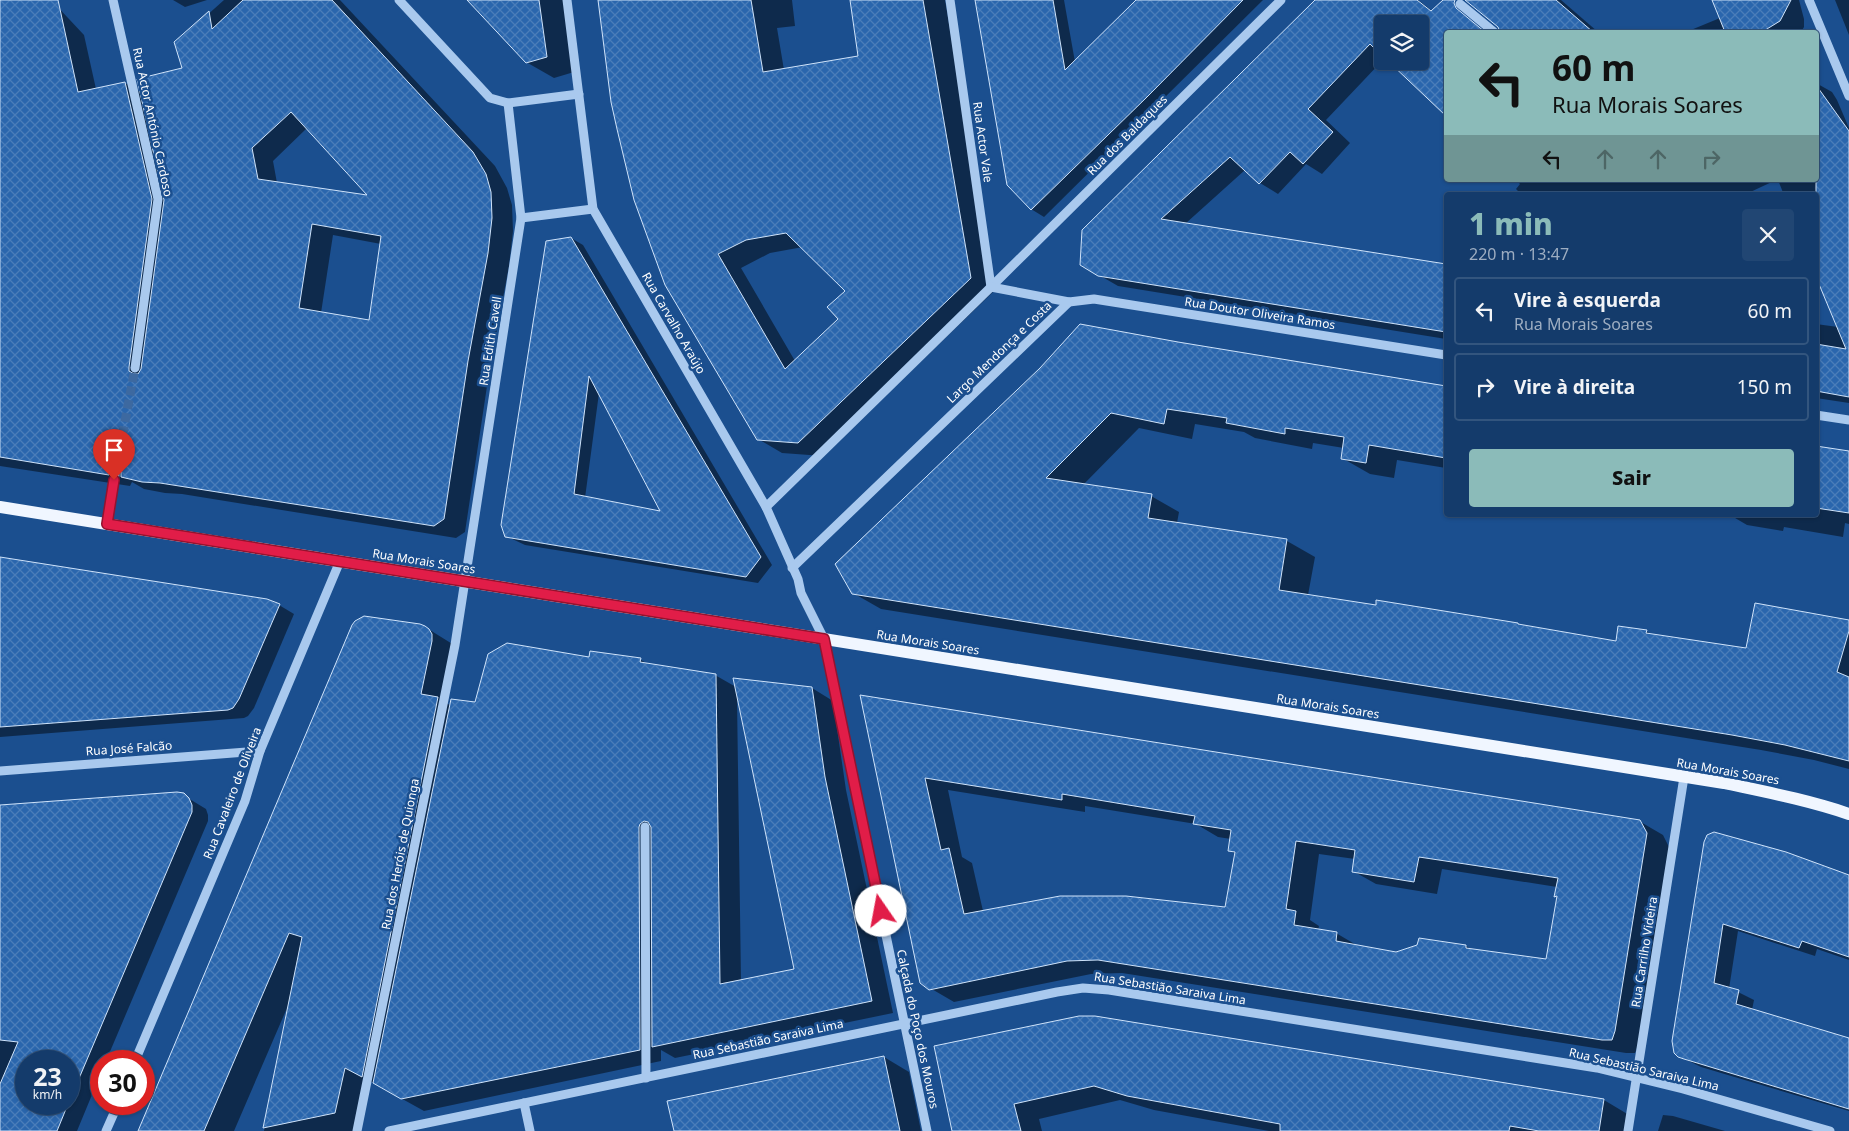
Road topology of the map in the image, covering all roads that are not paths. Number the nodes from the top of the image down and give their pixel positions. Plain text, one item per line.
1 (113, 0) edge
2 (399, 0) edge
3 (567, 0) edge
4 (950, 0) edge
5 (1281, 0) edge
6 (1809, 0) edge
7 (1460, 4) dead end
8 (1492, 30) edge
9 (1818, 30) edge
10 (1819, 32) edge
11 (579, 94) junction
12 (1849, 96) edge
13 (508, 103) junction
14 (594, 209) junction
15 (522, 218) junction
16 (991, 287) junction
17 (1069, 302) junction
18 (1444, 355) edge
19 (135, 368) tunnel mouth
20 (1819, 415) edge
21 (1849, 420) edge
22 (115, 475) tunnel mouth
23 (0, 507) edge
24 (766, 507) junction
25 (107, 524) junction
26 (340, 561) junction
27 (792, 568) junction
28 (465, 582) junction
29 (824, 639) junction
30 (260, 751) junction
31 (0, 771) edge
32 (1684, 777) junction
33 (1849, 814) edge
34 (645, 827) dead end
35 (904, 1024) junction
36 (141, 1050) edge
37 (646, 1078) junction
38 (1636, 1078) junction
39 (524, 1103) junction
40 (113, 1115) edge
41 (106, 1131) edge
42 (357, 1131) edge
43 (389, 1131) edge
44 (530, 1131) edge
45 (927, 1131) edge
46 (1628, 1131) edge
47 (1830, 1131) edge

1 - 19 street, Rua Actor António Cardoso
2 - 13 street
3 - 11 street, Rua Carvalho Araújo
4 - 16 street, Rua Actor Vale
5 - 16 street, Rua dos Baldaques
6 - 9 street
7 - 8 street
10 - 12 street
11 - 13 street
11 - 14 street, Rua Carvalho Araújo
13 - 15 street, Rua Edith Cavell
14 - 15 street
14 - 24 street, Rua Carvalho Araújo
15 - 28 street, Rua Edith Cavell
16 - 17 street, Largo Mendonça e Costa
16 - 24 street
17 - 18 street, Rua Doutor Oliveira Ramos
17 - 27 street, Largo Mendonça e Costa
20 - 21 street
22 - 25 street
23 - 25 main road, Rua Morais Soares
24 - 27 street, Rua Carvalho Araújo
25 - 26 main road, Rua Morais Soares
26 - 28 main road, Rua Morais Soares
26 - 30 street, Rua Cavaleiro de Oliveira
27 - 29 street, Rua Carvalho Araújo
28 - 29 main road, Rua Morais Soares
28 - 42 street, Rua dos Heróis de Quionga
29 - 32 main road, Rua Morais Soares
29 - 35 street, Calçada do Poço dos Mouros
30 - 31 street, Rua José Falcão
30 - 36 street, Rua Cavaleiro de Oliveira
32 - 33 main road, Rua Morais Soares
32 - 38 street, Rua Carrilho Videira
34 - 37 street
35 - 37 street, Rua Sebastião Saraiva Lima
35 - 38 street, Rua Sebastião Saraiva Lima
35 - 45 street, Calçada do Poço dos Mouros
37 - 39 street, Rua Sebastião Saraiva Lima
38 - 46 street, Rua Carrilho Videira
38 - 47 street, Rua Sebastião Saraiva Lima
39 - 43 street, Rua Sebastião Saraiva Lima
39 - 44 street
40 - 41 street

